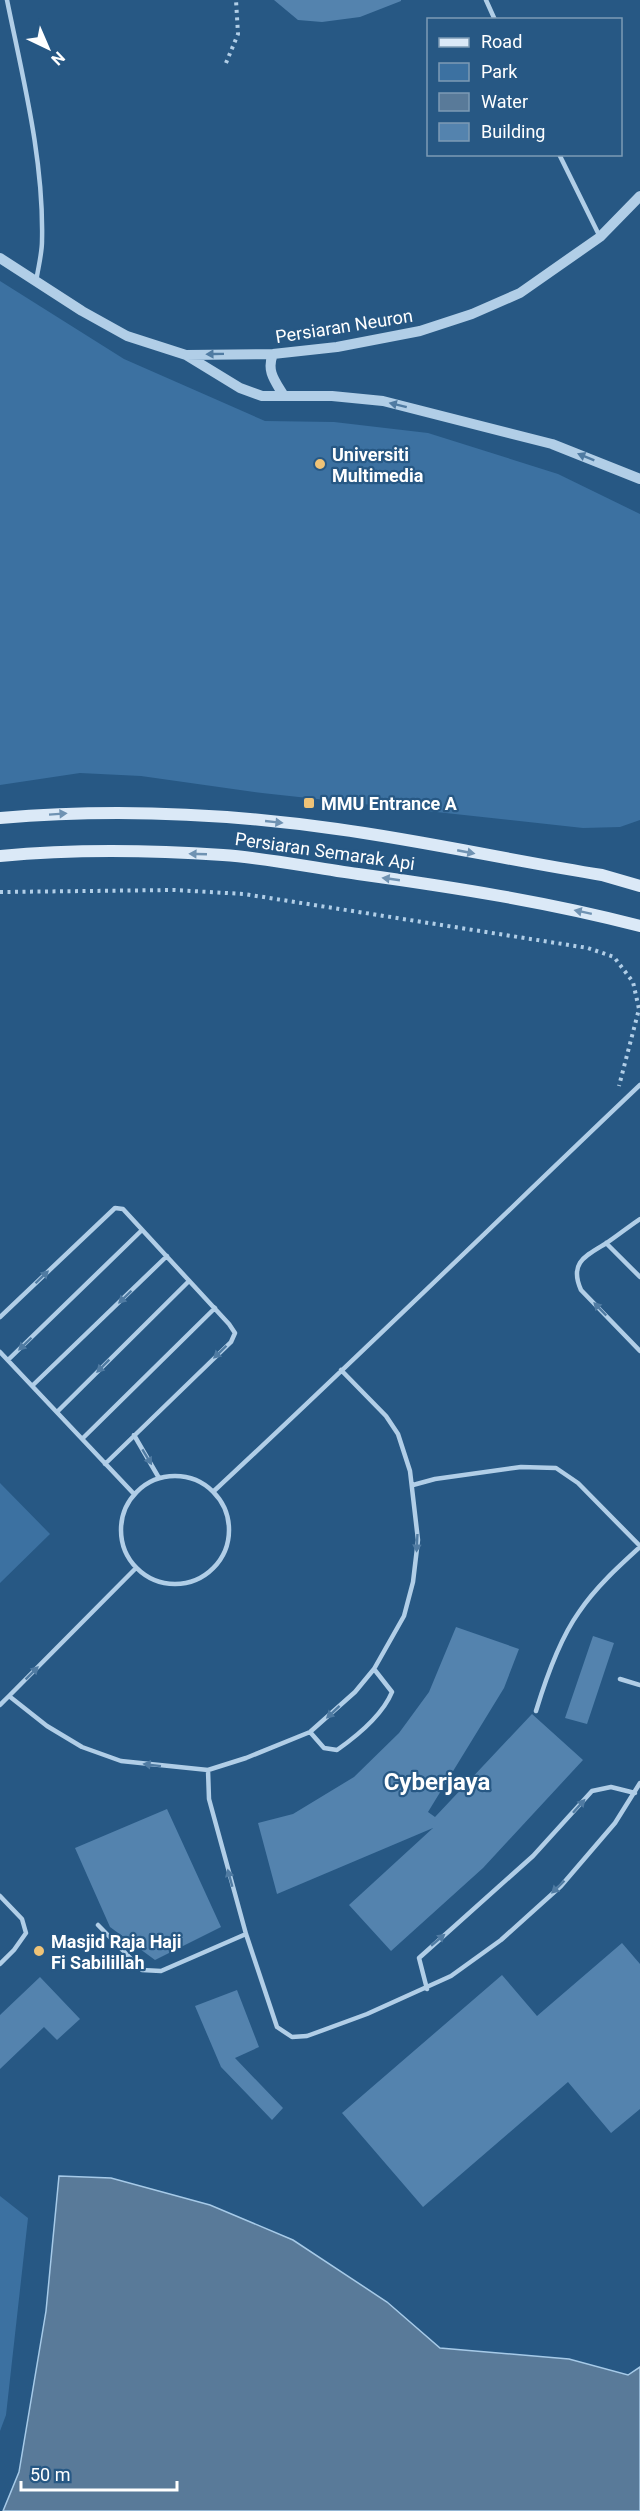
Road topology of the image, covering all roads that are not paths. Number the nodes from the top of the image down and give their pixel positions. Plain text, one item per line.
1 (7, 0) edge
2 (486, 0) edge
3 (494, 18) edge
4 (560, 156) edge
5 (640, 196) edge
6 (600, 237) junction
7 (0, 258) edge
8 (36, 282) junction
9 (273, 354) junction
10 (186, 355) junction
11 (284, 396) junction
12 (640, 479) edge
13 (0, 818) edge
14 (0, 856) edge
15 (640, 886) edge
16 (640, 926) edge
17 (640, 1085) edge
18 (640, 1219) edge
19 (142, 1230) junction
20 (606, 1244) junction
21 (167, 1256) junction
22 (640, 1277) edge
23 (189, 1281) junction
24 (215, 1308) junction
25 (0, 1317) edge
26 (0, 1352) edge
27 (640, 1352) edge
28 (8, 1360) junction
29 (341, 1370) junction
30 (32, 1386) junction
31 (57, 1412) junction
32 (134, 1435) junction
33 (82, 1439) junction
34 (105, 1464) junction
35 (159, 1478) junction
36 (413, 1485) junction
37 (214, 1491) junction
38 (134, 1494) junction
39 (640, 1546) edge
40 (136, 1568) junction
41 (374, 1669) junction
42 (620, 1679) dead end
43 (640, 1685) edge
44 (9, 1696) junction
45 (0, 1705) edge
46 (536, 1711) dead end
47 (310, 1732) junction
48 (208, 1770) junction
49 (640, 1783) edge
50 (635, 1793) junction
51 (0, 1896) edge
52 (98, 1925) dead end
53 (246, 1934) junction
54 (0, 1964) edge
55 (427, 1989) junction

1 - 8 lane
2 - 3 lane
4 - 6 lane
5 - 6 street, Persiaran Neuron
6 - 9 street, Persiaran Neuron
7 - 8 street, Persiaran Neuron
8 - 10 street, Persiaran Neuron
9 -> 10 street, Persiaran Neuron
9 - 11 street
10 - 11 street
12 -> 11 street
13 -> 15 main road, Persiaran Semarak Api
16 -> 14 main road, Persiaran Semarak Api
17 - 29 lane
18 - 20 lane
19 - 21 lane
25 -> 19 lane
19 -> 28 lane
20 - 22 lane
27 -> 20 lane
21 - 23 lane
21 -> 30 lane
23 - 24 lane
23 -> 31 lane
24 -> 32 lane
24 - 33 lane
26 - 28 lane
28 - 30 lane
29 - 36 lane
29 - 37 lane
30 - 31 lane
31 - 33 lane
32 - 34 lane
32 -> 35 lane
33 - 34 lane
34 - 38 lane
35 - 37 lane
35 - 38 lane
36 - 39 lane
36 -> 41 lane
37 - 40 lane
38 - 40 lane
39 - 46 lane
44 -> 40 lane
41 -> 47 lane
41 - 47 lane
42 - 43 lane
44 - 45 lane
48 -> 44 lane
47 - 48 lane
53 -> 48 lane
49 - 50 lane
50 -> 55 lane
55 -> 50 lane
51 - 54 lane
52 - 53 lane
53 - 55 lane

